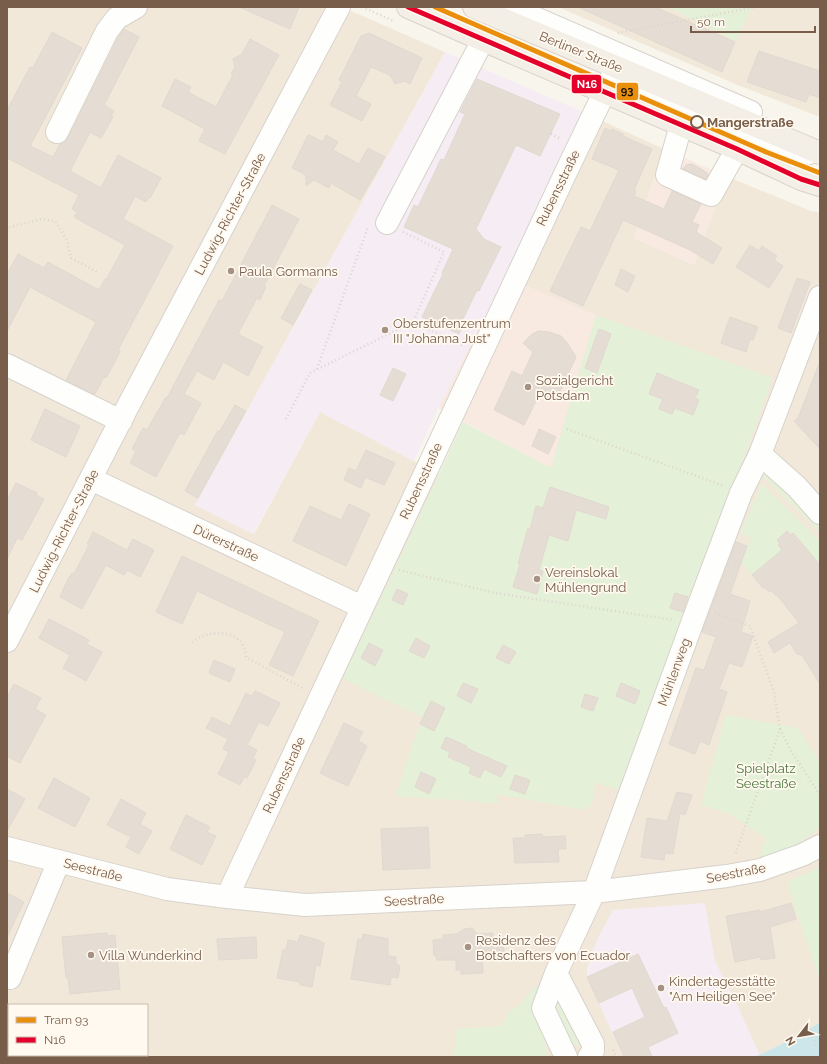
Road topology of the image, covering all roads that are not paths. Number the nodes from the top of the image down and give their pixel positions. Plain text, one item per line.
1 (136, 7) edge
2 (339, 7) edge
3 (408, 7) edge
4 (474, 7) edge
5 (510, 7) edge
6 (483, 40) junction
7 (611, 78) junction
8 (682, 125) junction
9 (774, 128) junction
10 (57, 132) dead end
11 (820, 142) edge
12 (737, 149) junction
13 (820, 154) edge
14 (820, 185) edge
15 (387, 223) road end
16 (820, 297) edge
17 (7, 365) edge
18 (121, 421) junction
19 (760, 454) junction
20 (91, 479) junction
21 (820, 513) edge
22 (362, 607) junction
23 (7, 641) edge
24 (820, 846) edge
25 (7, 848) edge
26 (59, 861) junction
27 (594, 892) junction
28 (227, 897) junction
29 (556, 973) junction
30 (10, 978) dead end
31 (566, 1057) edge
32 (589, 1057) edge

1 - 10 street
2 - 18 street, Ludwig-Richter-Straße
3 - 6 main road, Berliner Straße
4 - 7 main road, Berliner Straße
5 - 9 street
6 - 7 main road, Berliner Straße
6 - 15 street
7 - 8 main road, Berliner Straße
7 - 9 main road, Berliner Straße
7 - 13 street
7 - 22 street, Rubensstraße
8 - 12 main road, Berliner Straße
8 - 12 street
9 - 11 street
9 - 13 main road, Berliner Straße
12 - 14 main road, Berliner Straße
16 - 19 street
17 - 18 street
18 - 20 street, Ludwig-Richter-Straße
19 - 21 street
19 - 27 street, Mühlenweg
20 - 22 street, Dürerstraße
20 - 23 street, Ludwig-Richter-Straße
22 - 28 street, Rubensstraße
24 - 27 street, Seestraße
25 - 26 street, Seestraße
26 - 28 street, Seestraße
26 - 30 street
27 - 28 street, Seestraße
27 - 29 street, Mühlenweg
29 - 31 street, Mühlenweg
29 - 32 street

